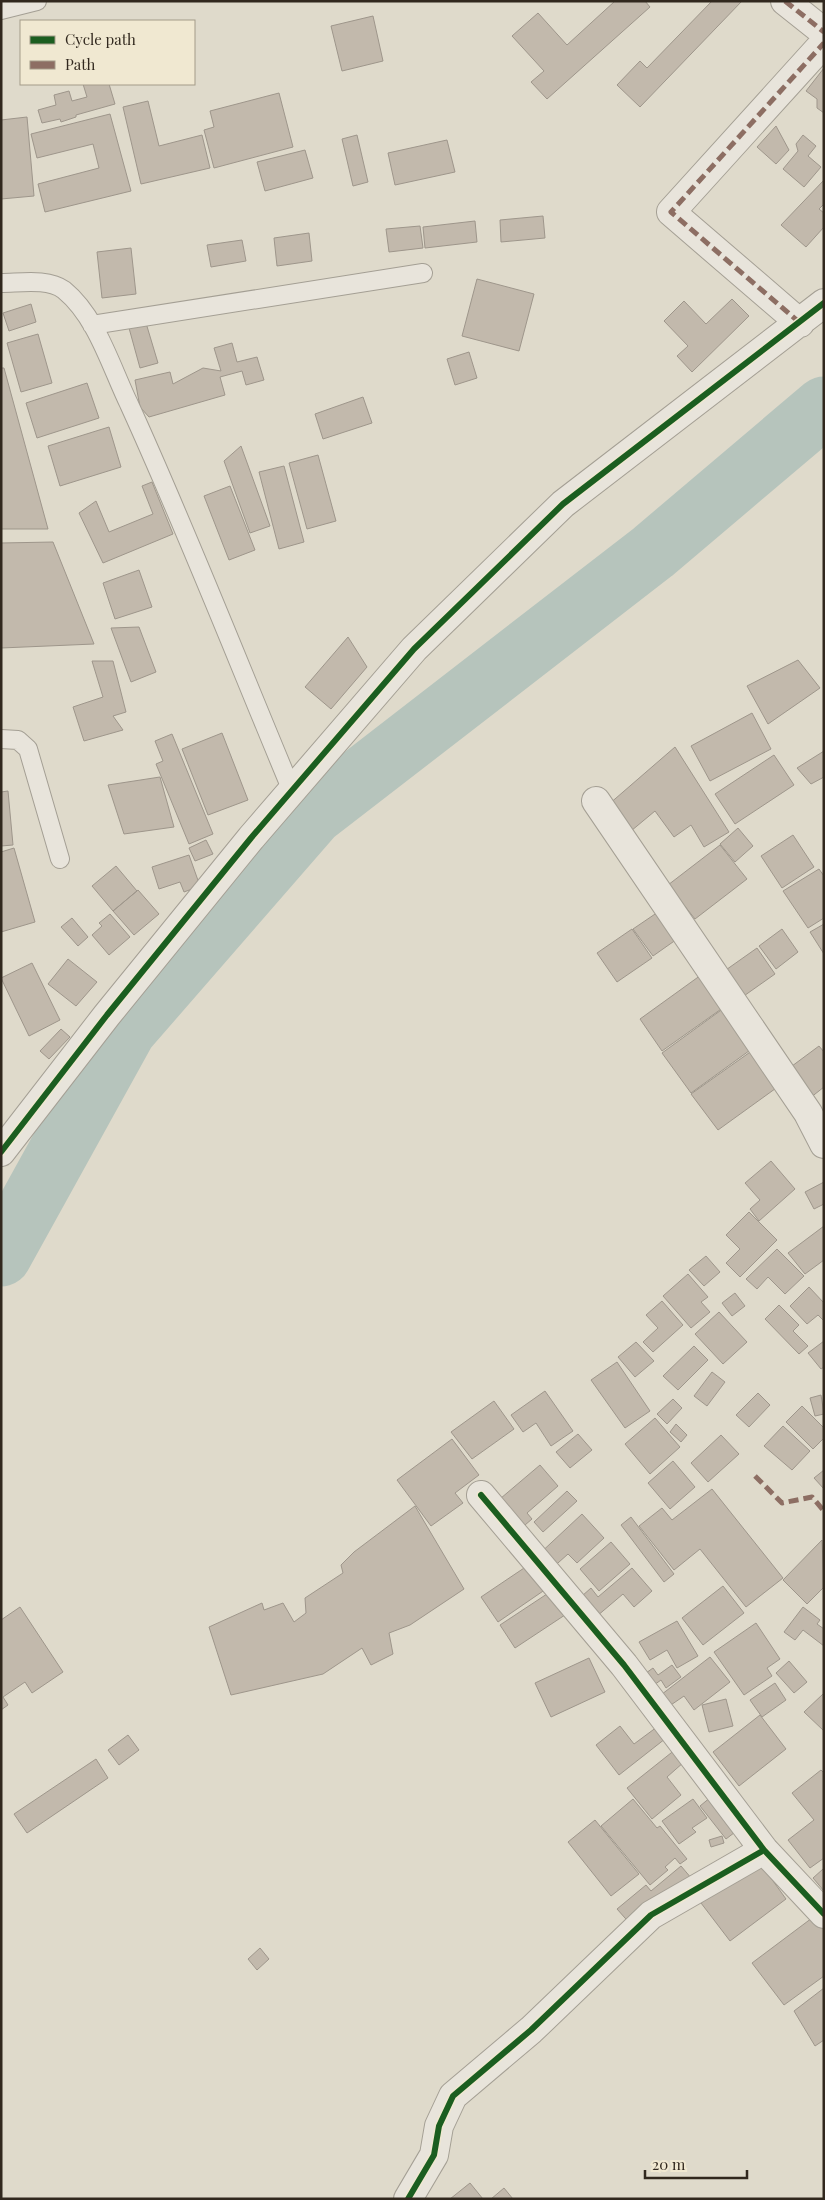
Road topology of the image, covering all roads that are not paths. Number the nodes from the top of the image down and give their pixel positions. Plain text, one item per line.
1 (37, 1) edge
2 (785, 1) edge
3 (1, 10) edge
4 (824, 32) edge
5 (824, 43) edge
6 (423, 273) dead end
7 (1, 283) edge
8 (824, 303) edge
9 (92, 324) junction
10 (800, 324) junction
11 (1, 739) edge
12 (292, 791) junction
13 (596, 800) dead end
14 (60, 859) dead end
15 (824, 1144) edge
16 (1, 1152) edge
17 (481, 1495) dead end
18 (764, 1850) junction
19 (824, 1914) edge
20 (408, 2199) edge

1 - 3 lane
2 - 4 street
5 - 10 street
6 - 9 lane
7 - 9 lane
8 - 10 street
9 - 12 lane
10 - 12 street
11 - 14 lane
12 - 16 street
13 - 15 street
17 - 18 street
18 - 19 street
18 - 20 street

